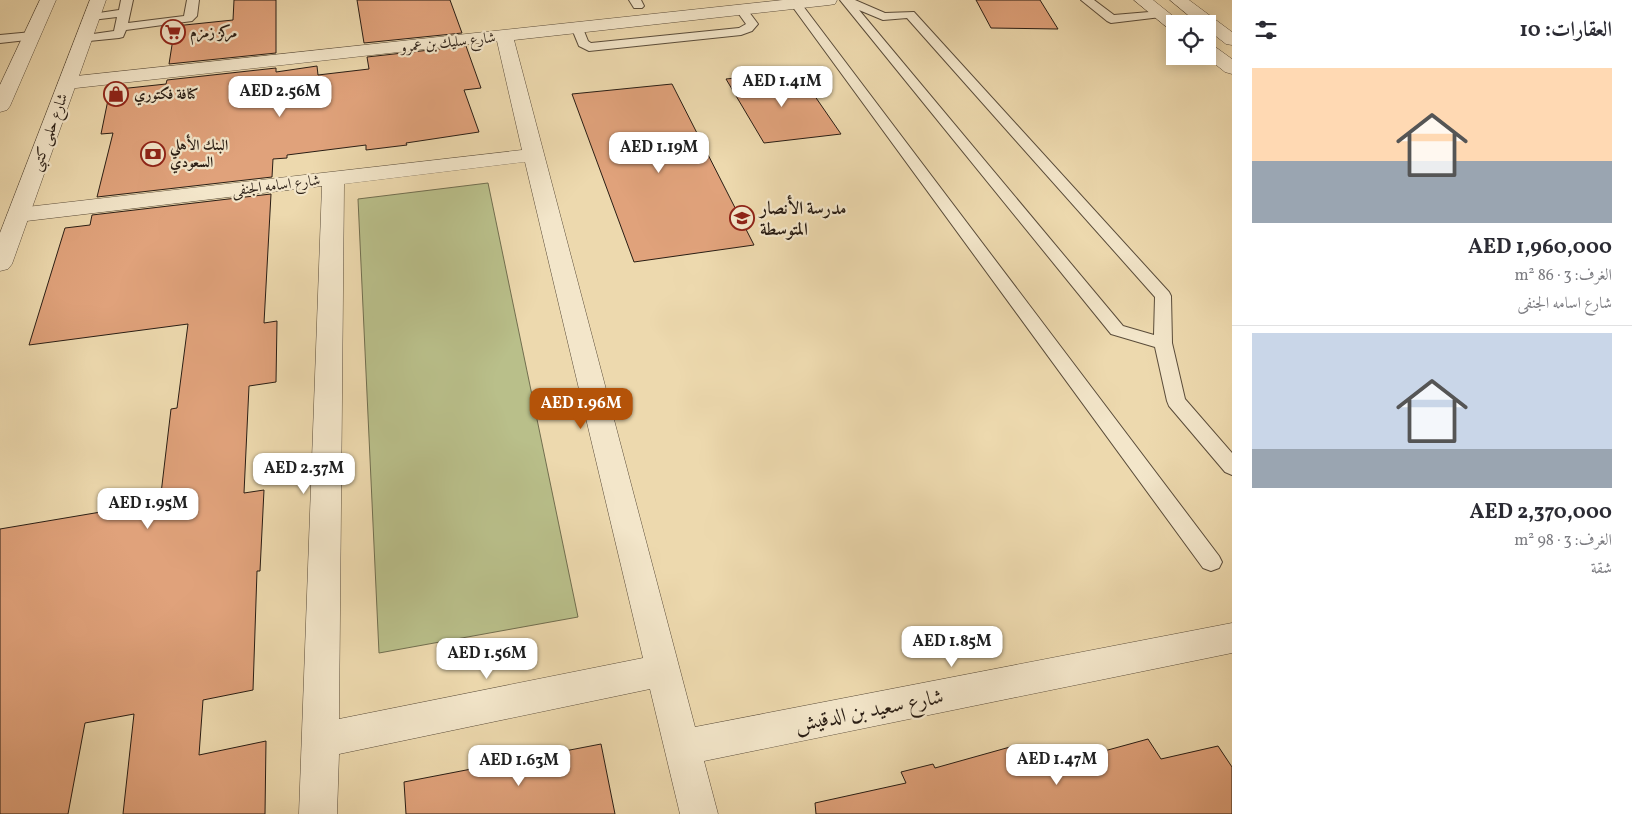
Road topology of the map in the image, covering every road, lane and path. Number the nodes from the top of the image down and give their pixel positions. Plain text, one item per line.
1 (48, 0) edge
2 (127, 0) edge
3 (193, 0) edge
4 (692, 0) edge
5 (829, 0) edge
6 (845, 0) edge
7 (1087, 0) edge
8 (1142, 0) edge
9 (1178, 0) edge
10 (637, 3) edge
11 (796, 4) junction
12 (95, 8) edge
13 (742, 10) junction
14 (124, 13) junction
15 (1161, 14) junction
16 (704, 15) junction
17 (605, 18) junction
18 (1166, 18) edge
19 (120, 27) junction
20 (578, 29) junction
21 (32, 36) junction
22 (504, 36) junction
23 (84, 39) junction
24 (0, 40) edge
25 (1232, 40) edge
26 (203, 51) dead end
27 (1216, 56) edge
28 (1232, 68) edge
29 (67, 83) junction
30 (0, 106) edge
31 (534, 155) junction
32 (333, 178) junction
33 (18, 215) junction
34 (0, 264) edge
35 (1163, 343) junction
36 (1232, 467) edge
37 (1211, 562) dead end
38 (1232, 638) edge
39 (663, 670) junction
40 (321, 740) junction
41 (683, 747) junction
42 (318, 814) edge
43 (699, 814) edge

1 - 21 street
2 - 14 lane
3 - 19 lane
4 - 10 street, شارع سليك بن عمرو
4 - 16 street
5 - 11 street, شارع سليك بن عمرو
6 - 35 lane
6 - 35 lane
7 - 15 lane
8 - 15 street
9 - 25 street
10 - 17 street, شارع سليك بن عمرو
11 - 13 street, شارع سليك بن عمرو
11 - 37 lane
12 - 14 lane
12 - 23 street, شارع حلمى كتبى
13 - 16 street, شارع سليك بن عمرو
13 - 20 lane
14 - 19 lane
15 - 18 street
16 - 17 street, شارع سليك بن عمرو
17 - 20 street, شارع سليك بن عمرو
17 - 26 street, شارع سليك بن عمرو
19 - 23 lane
20 - 22 street, شارع سليك بن عمرو
21 - 24 lane
21 - 30 street
22 - 29 street, شارع سليك بن عمرو
22 - 31 street
23 - 29 street, شارع حلمى كتبى
27 - 28 street
29 - 33 street, شارع حلمى كتبى
31 - 32 street, شارع اسامه الجنفى
31 - 39 street
32 - 33 street, شارع اسامه الجنفى
32 - 40 street
33 - 34 street, شارع حلمى كتبى
35 - 36 lane
38 - 41 street, شارع سعيد بن الدقيش
39 - 40 street
39 - 41 street
40 - 42 street
41 - 43 street

